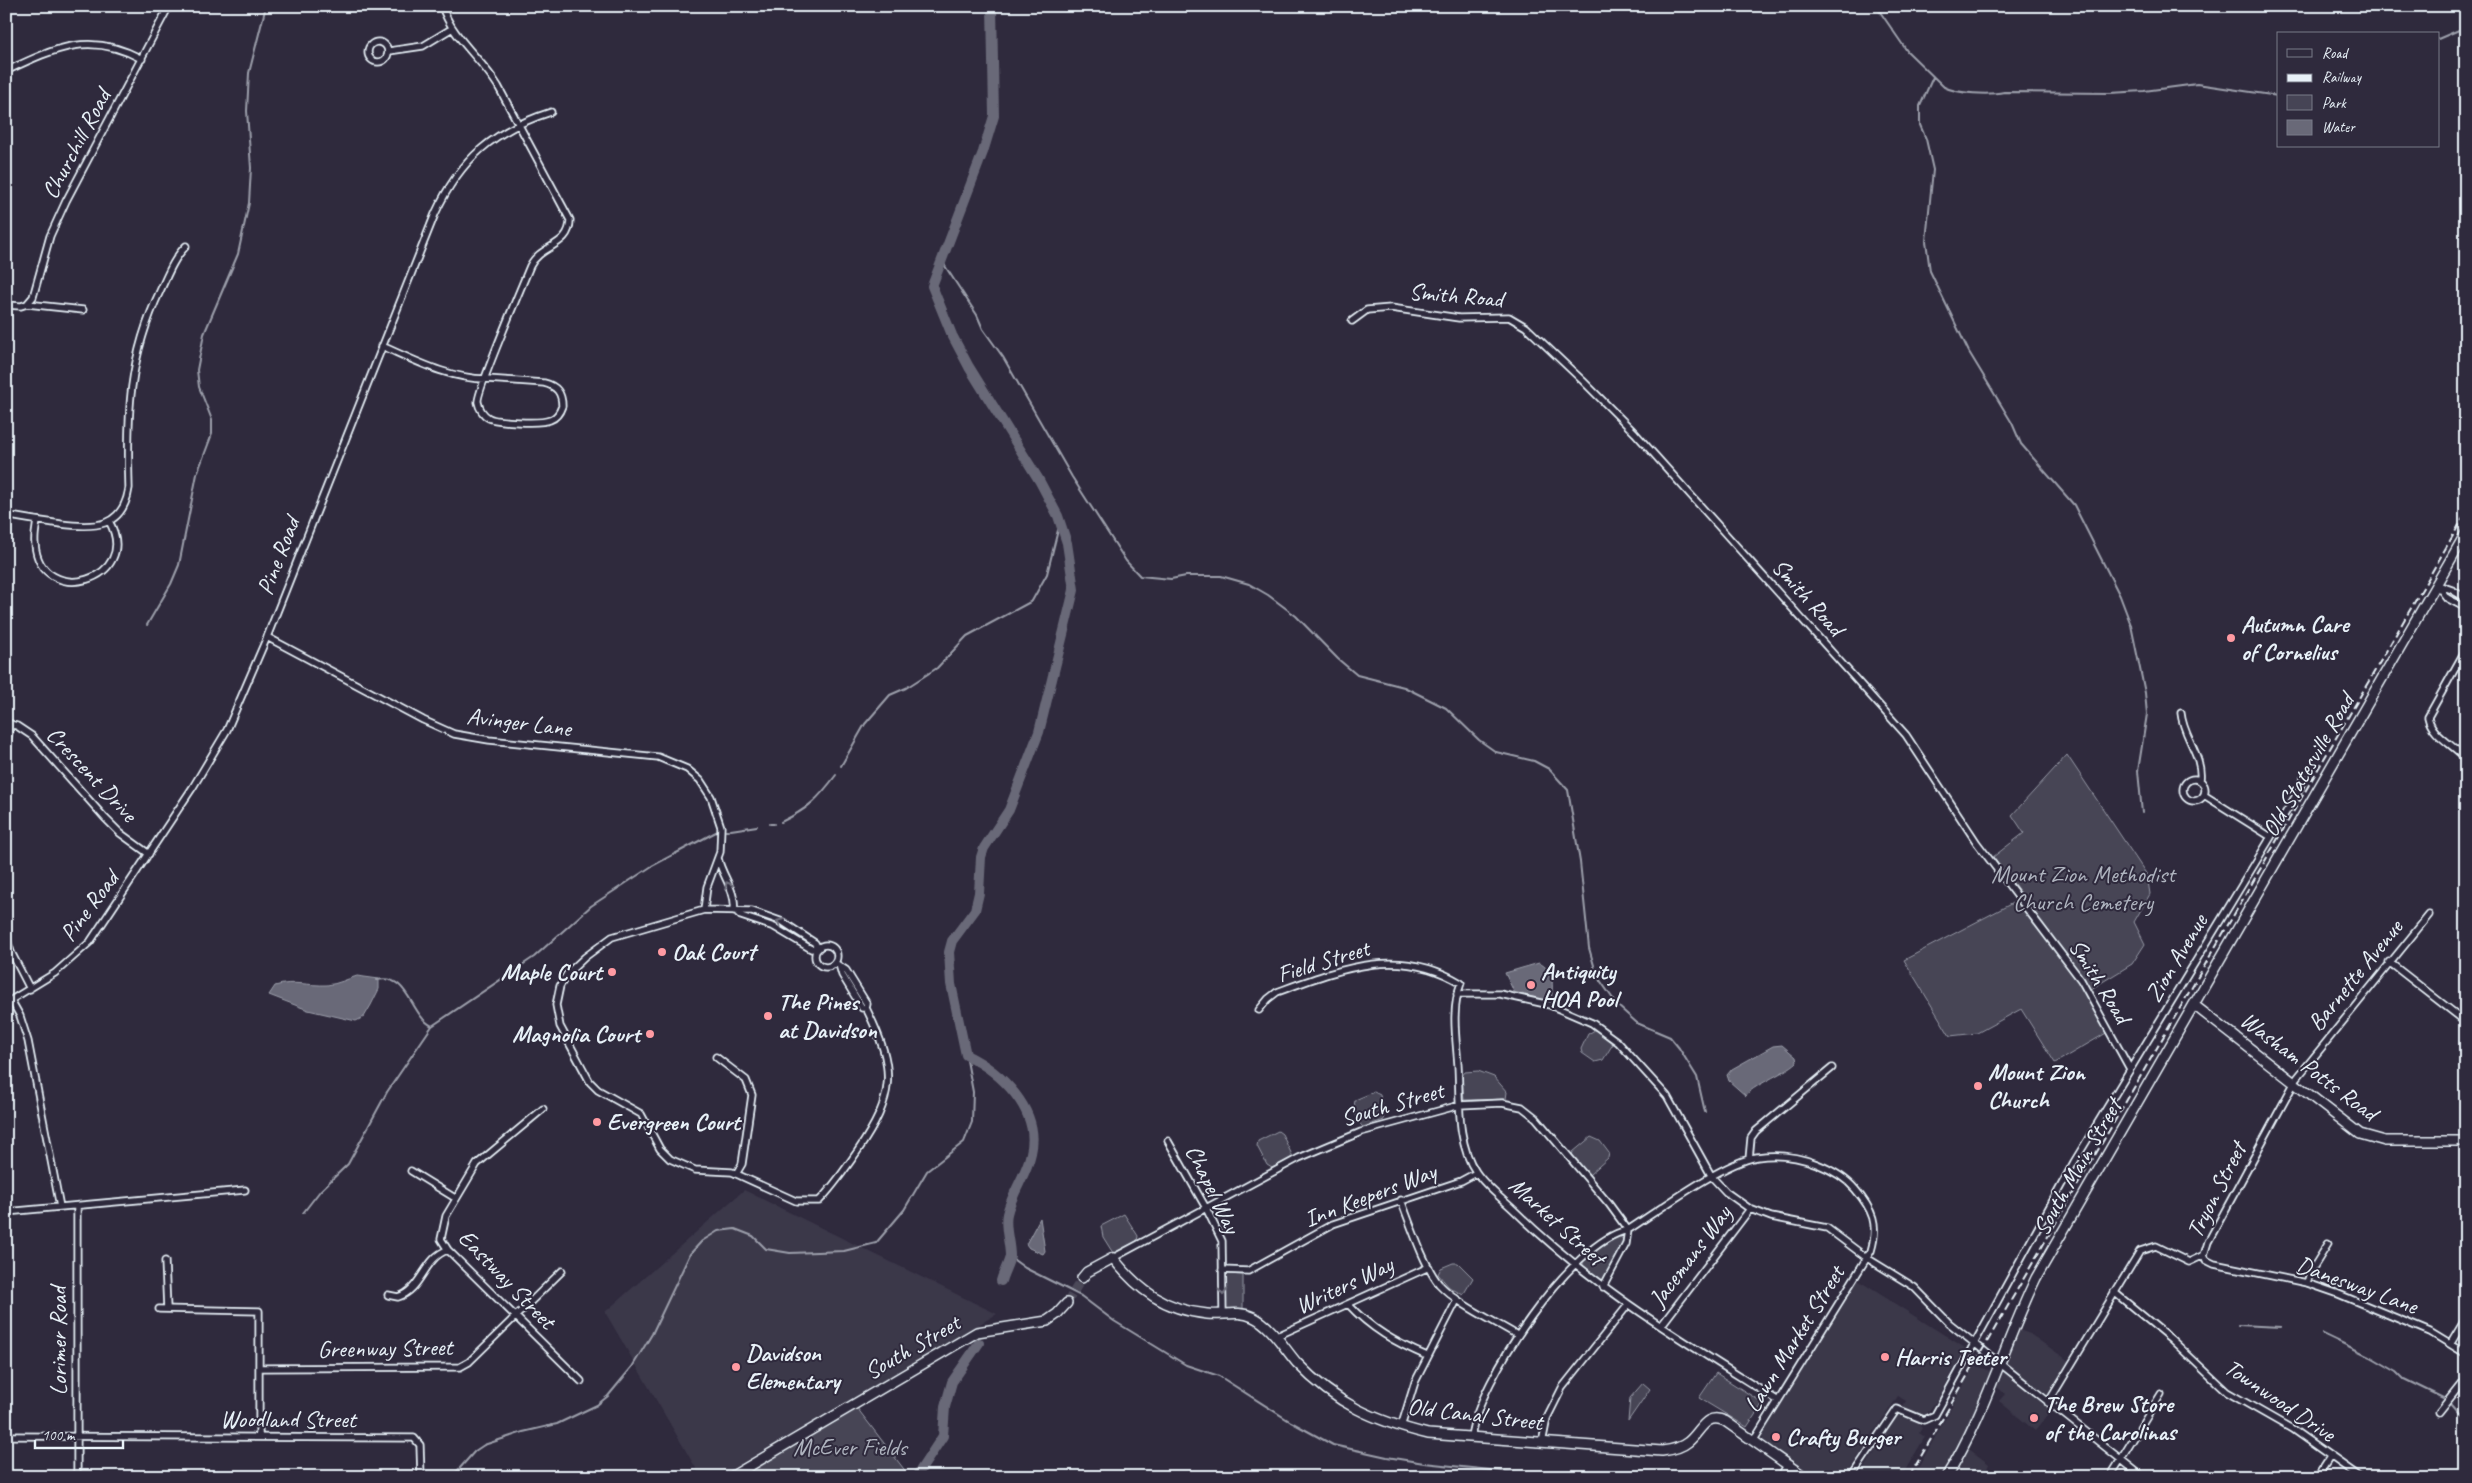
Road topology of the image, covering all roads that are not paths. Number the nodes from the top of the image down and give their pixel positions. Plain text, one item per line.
1 (169, 6) edge
2 (442, 6) edge
3 (451, 28) junction
4 (389, 51) dead end
5 (142, 59) junction
6 (6, 71) edge
7 (551, 112) dead end
8 (519, 123) junction
9 (186, 246) dead end
10 (28, 304) junction
11 (6, 305) edge
12 (83, 310) dead end
13 (1352, 321) dead end
14 (382, 346) junction
15 (486, 379) junction
16 (6, 515) edge
17 (37, 521) junction
18 (109, 521) junction
19 (2466, 533) edge
20 (2437, 585) junction
21 (2466, 598) edge
22 (2466, 608) edge
23 (267, 637) junction
24 (2466, 648) edge
25 (2181, 713) dead end
26 (9, 723) edge
27 (6, 745) edge
28 (2466, 759) edge
29 (2303, 779) dead end
30 (2200, 780) junction
31 (2204, 795) junction
32 (2271, 837) junction
33 (149, 854) junction
34 (718, 858) junction
35 (2260, 887) joint
36 (704, 910) junction
37 (736, 912) junction
38 (2429, 915) dead end
39 (6, 936) edge
40 (817, 948) junction
41 (2389, 962) junction
42 (838, 965) junction
43 (1461, 983) joint
44 (30, 989) junction
45 (1457, 994) junction
46 (8, 1001) edge
47 (2194, 1005) junction
48 (1258, 1010) dead end
49 (2466, 1022) edge
50 (716, 1057) dead end
51 (1832, 1068) dead end
52 (2130, 1070) junction
53 (2294, 1083) junction
54 (1460, 1105) junction
55 (544, 1109) dead end
56 (1168, 1141) dead end
57 (2466, 1141) edge
58 (1749, 1160) junction
59 (411, 1171) dead end
60 (1476, 1172) junction
61 (736, 1174) junction
62 (1712, 1177) junction
63 (245, 1190) dead end
64 (455, 1198) junction
65 (1401, 1200) junction
66 (78, 1206) junction
67 (60, 1207) junction
68 (1206, 1208) junction
69 (1750, 1209) junction
70 (6, 1212) edge
71 (1628, 1230) junction
72 (2328, 1244) dead end
73 (448, 1250) junction
74 (2204, 1255) junction
75 (1113, 1258) junction
76 (1867, 1258) junction
77 (165, 1261) dead end
78 (1574, 1265) junction
79 (1429, 1267) junction
80 (1222, 1270) junction
81 (562, 1271) dead end
82 (1082, 1278) tunnel mouth
83 (2307, 1283) junction
84 (1603, 1287) junction
85 (2114, 1292) junction
86 (388, 1295) dead end
87 (1457, 1300) junction
88 (1067, 1303) tunnel mouth
89 (1348, 1304) junction
90 (1628, 1305) junction
91 (159, 1309) dead end
92 (167, 1309) junction
93 (1223, 1314) junction
94 (515, 1317) junction
95 (2466, 1318) edge
96 (1661, 1326) junction
97 (1517, 1335) junction
98 (1276, 1337) junction
99 (1974, 1341) junction
100 (2451, 1343) junction
101 (2466, 1354) edge
102 (1428, 1356) junction
103 (2000, 1363) junction
104 (260, 1368) junction
105 (2466, 1378) edge
106 (581, 1381) dead end
107 (2161, 1394) dead end
108 (1777, 1400) junction
109 (2048, 1403) junction
110 (2439, 1412) dead end
111 (1400, 1427) junction
112 (6, 1436) edge
113 (77, 1436) junction
114 (259, 1437) junction
115 (1470, 1437) junction
116 (1754, 1440) junction
117 (1542, 1442) junction
118 (2330, 1457) junction
119 (2120, 1460) junction
120 (1788, 1464) junction
121 (77, 1477) edge
122 (421, 1477) edge
123 (731, 1477) edge
124 (1780, 1477) edge
125 (1805, 1477) edge
126 (1851, 1477) edge
127 (1946, 1477) edge
128 (2110, 1477) edge
129 (2143, 1477) edge
130 (2317, 1477) edge
131 (2360, 1477) edge

1 - 5 street, Churchill Road
2 - 3 street
3 - 4 street
3 - 8 street
5 - 6 street
5 - 10 street, Churchill Road
7 - 8 street, Pine Road
8 - 14 street, Pine Road
8 - 15 street
9 - 18 street
10 - 11 street
10 - 12 street
13 - 52 street, Smith Road
14 - 15 street
14 - 23 street, Pine Road
15 - 15 street
16 - 17 street
17 - 18 street
17 - 18 street
19 - 20 street, Old Statesville Road
20 - 21 street
20 - 22 street
20 - 35 street, Old Statesville Road
23 - 33 street, Pine Road
23 - 34 street, Avinger Lane
24 - 28 street
25 - 30 street
26 - 27 street
26 - 33 street, Crescent Drive
29 - 32 street, Zion Avenue
30 - 31 street
30 - 31 street
31 - 32 street
32 - 52 street, Zion Avenue
33 - 44 street, Pine Road
34 - 36 street, Avinger Lane
37 -> 34 street, Avinger Lane
35 - 47 street, South Main Street
36 - 37 street
36 - 61 street
37 - 40 street
38 - 41 street, Barnette Avenue
39 - 44 street
40 - 42 street
40 - 42 street
41 - 49 street
41 - 53 street, Barnette Avenue
42 - 61 street
43 - 45 street, Market Street
43 - 48 street, Field Street
44 - 46 street, Pine Road
45 - 54 street, Market Street
45 - 62 street
46 - 67 street
47 - 53 street, Washam Potts Road
47 - 103 street, South Main Street
50 - 61 street
51 - 58 street
52 - 99 street, Zion Avenue
53 - 57 street, Washam Potts Road
53 - 74 street, Tryon Street
54 - 60 street, Market Street
54 - 68 street, South Street
54 - 71 street, South Street
55 - 64 street, Eastway Street
56 - 68 street, Chapel Way
58 - 62 street, Lawn Market Street
58 - 76 street, Lawn Market Street
59 - 64 street
60 - 65 street, Inn Keepers Way
60 - 78 street, Market Street
62 - 69 street
62 - 71 street, Lawn Market Street
63 - 66 street
64 - 73 street, Eastway Street
65 - 79 street
65 - 80 street, Inn Keepers Way
66 - 67 street
66 - 113 street, Lorimer Road
67 - 70 street
68 - 75 street, South Street
68 - 80 street, Chapel Way
69 - 76 street
69 - 96 street, Jacemans Way
71 - 78 street, Lawn Market Street
71 - 84 street
72 - 83 street
73 - 86 street
73 - 94 street, Eastway Street
74 - 83 street, Danesway Lane
74 - 85 street, Tryon Street
75 - 82 street, South Street
75 - 93 street, Old Canal Street
76 - 99 street
76 - 108 street, Lawn Market Street
77 - 92 street
78 - 84 street, Market Street
78 - 97 street, Lawn Market Street
79 - 87 street
79 - 89 street, Writers Way
80 -> 93 street, Chapel Way
81 - 94 street, Greenway Street
83 - 100 street, Danesway Lane
84 - 90 street, Market Street
85 - 109 street, Tryon Street
85 - 118 street, Townwood Drive
87 - 97 street
87 - 102 street
88 - 123 street, South Street
89 - 98 street, Writers Way
89 - 102 street
90 - 96 street, Market Street
90 - 117 street
91 - 92 street
92 - 104 street
93 - 98 street, Old Canal Street
94 - 104 street, Greenway Street
94 - 106 street, Eastway Street
95 - 100 street
96 - 108 street, Market Street
97 - 115 street, Lawn Market Street
98 - 111 street, Old Canal Street
99 - 103 street
99 - 126 street, Zion Avenue
100 - 101 street, Danesway Lane
102 - 111 street
103 - 109 street
103 - 127 street, South Main Street
104 - 114 street
105 - 110 street
107 - 119 street
108 - 116 street, Lawn Market Street
109 - 119 street
111 - 115 street, Old Canal Street
112 - 113 street, Woodland Street
113 - 114 street, Woodland Street
113 - 121 street, Lorimer Road
114 - 122 street, Woodland Street
115 - 117 street, Old Canal Street
116 - 117 street, Old Canal Street
116 - 120 street
118 - 130 street
118 - 131 street, Townwood Drive
119 - 128 street
119 - 129 street
120 - 124 street
120 - 125 street

